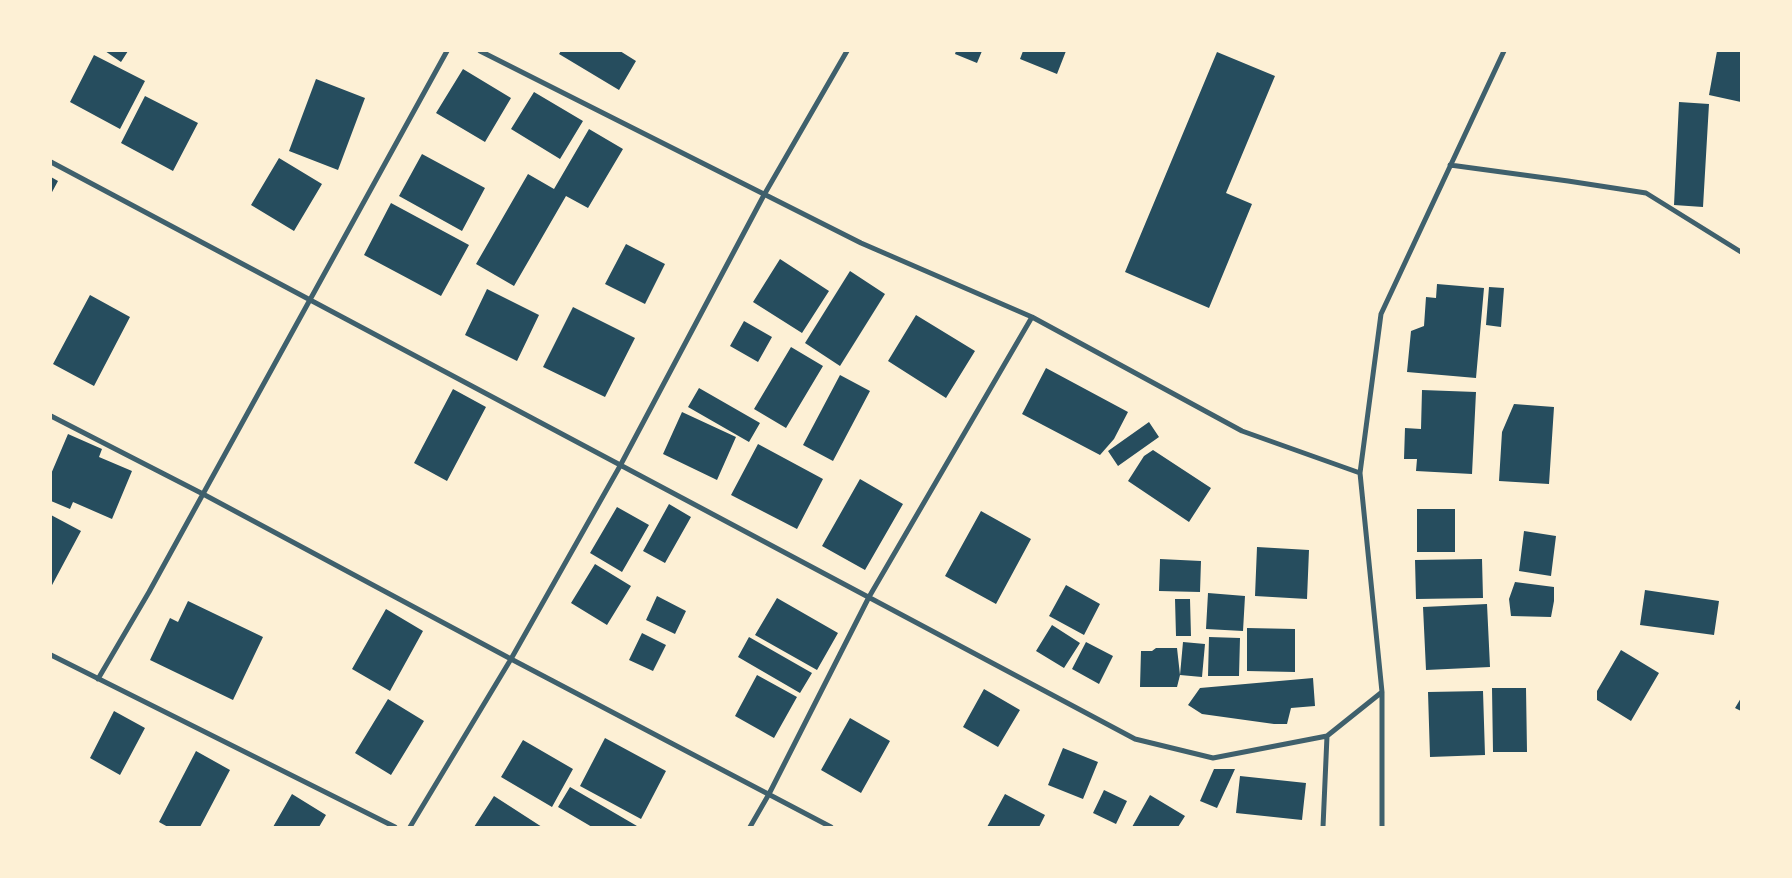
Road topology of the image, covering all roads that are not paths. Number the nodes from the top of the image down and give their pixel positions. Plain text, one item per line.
1 (447, 51) edge
2 (480, 51) edge
3 (847, 51) edge
4 (1504, 51) edge
5 (51, 162) edge
6 (1450, 165) junction
7 (764, 195) junction
8 (1741, 252) edge
9 (310, 300) junction
10 (1032, 317) junction
11 (51, 416) edge
12 (620, 466) junction
13 (1360, 473) junction
14 (203, 494) junction
15 (869, 597) junction
16 (51, 655) edge
17 (511, 659) junction
18 (98, 679) junction
19 (1382, 692) junction
20 (1327, 736) junction
21 (768, 794) junction
22 (395, 827) edge
23 (410, 827) edge
24 (750, 827) edge
25 (831, 827) edge
26 (1323, 827) edge
27 (1382, 827) edge

1 - 9 street
2 - 7 street
3 - 7 street
4 - 6 street
5 - 9 street
6 - 8 street
6 - 13 street
7 - 10 street
7 - 12 street
9 - 12 street
9 - 14 street
10 - 13 street
10 - 15 street
11 - 14 street
12 - 15 street
12 - 17 street
13 - 19 street
14 - 17 street
14 - 18 street
15 - 20 street
15 - 21 street
16 - 18 street
17 - 21 street
17 - 23 street
18 - 22 street
19 - 20 street
19 - 27 street
20 - 26 street
21 - 24 street
21 - 25 street

